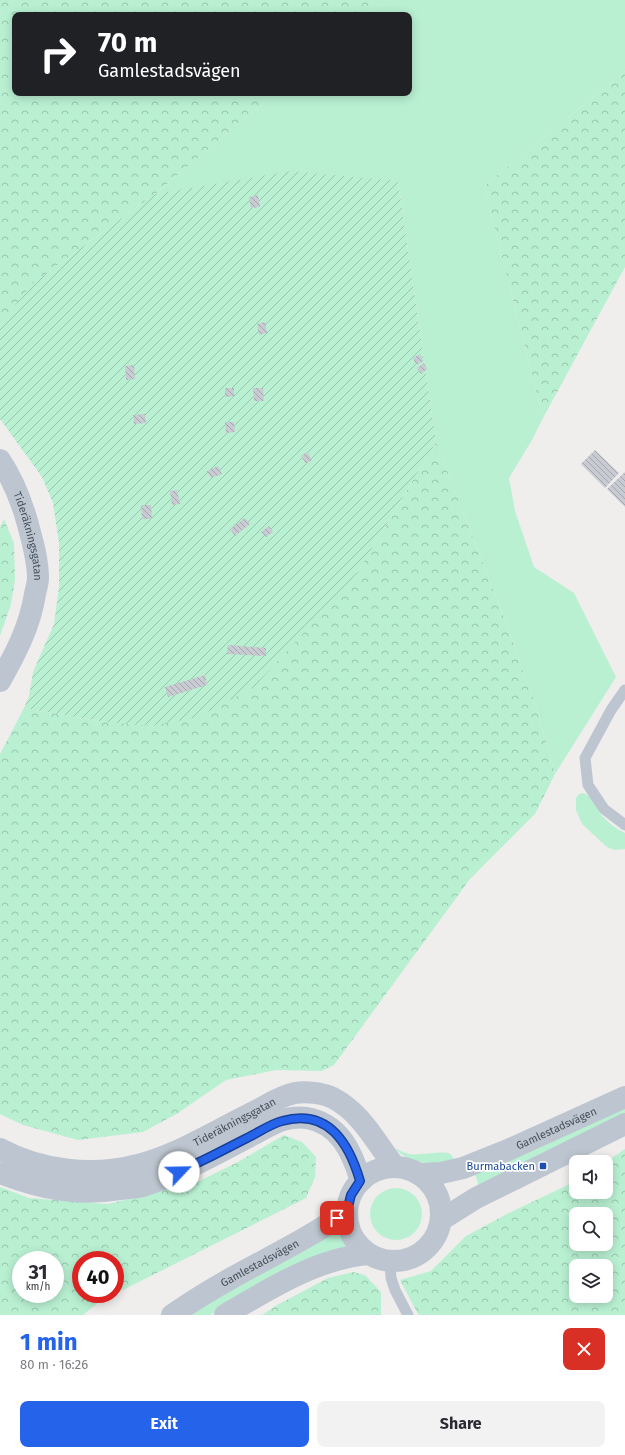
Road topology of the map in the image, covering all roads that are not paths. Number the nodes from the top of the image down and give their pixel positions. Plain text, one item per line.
1 (0, 460) edge
2 (0, 682) edge
3 (625, 690) edge
4 (625, 825) edge
5 (625, 1097) edge
6 (625, 1124) edge
7 (0, 1149) edge
8 (395, 1167) junction
9 (0, 1173) edge
10 (418, 1174) junction
11 (360, 1181) junction
12 (347, 1211) junction
13 (441, 1220) junction
14 (368, 1254) junction
15 (390, 1261) junction
16 (172, 1315) edge
17 (225, 1315) edge
18 (408, 1315) edge

1 - 2 street, Tideräkningsgatan
3 - 4 lane
5 - 10 street, Gamlestadsvägen
6 - 13 street
7 - 8 street, Tideräkningsgatan
8 - 10 street, Gamlestadsvägen
8 - 11 street, Gamlestadsvägen
9 - 11 street, Tideräkningsgatan
10 - 13 street, Gamlestadsvägen
11 - 12 street, Gamlestadsvägen
12 - 14 street, Gamlestadsvägen
12 - 16 street, Gamlestadsvägen
13 - 15 street, Gamlestadsvägen
14 - 15 street, Gamlestadsvägen
14 - 17 street, Gamlestadsvägen
15 - 18 lane

